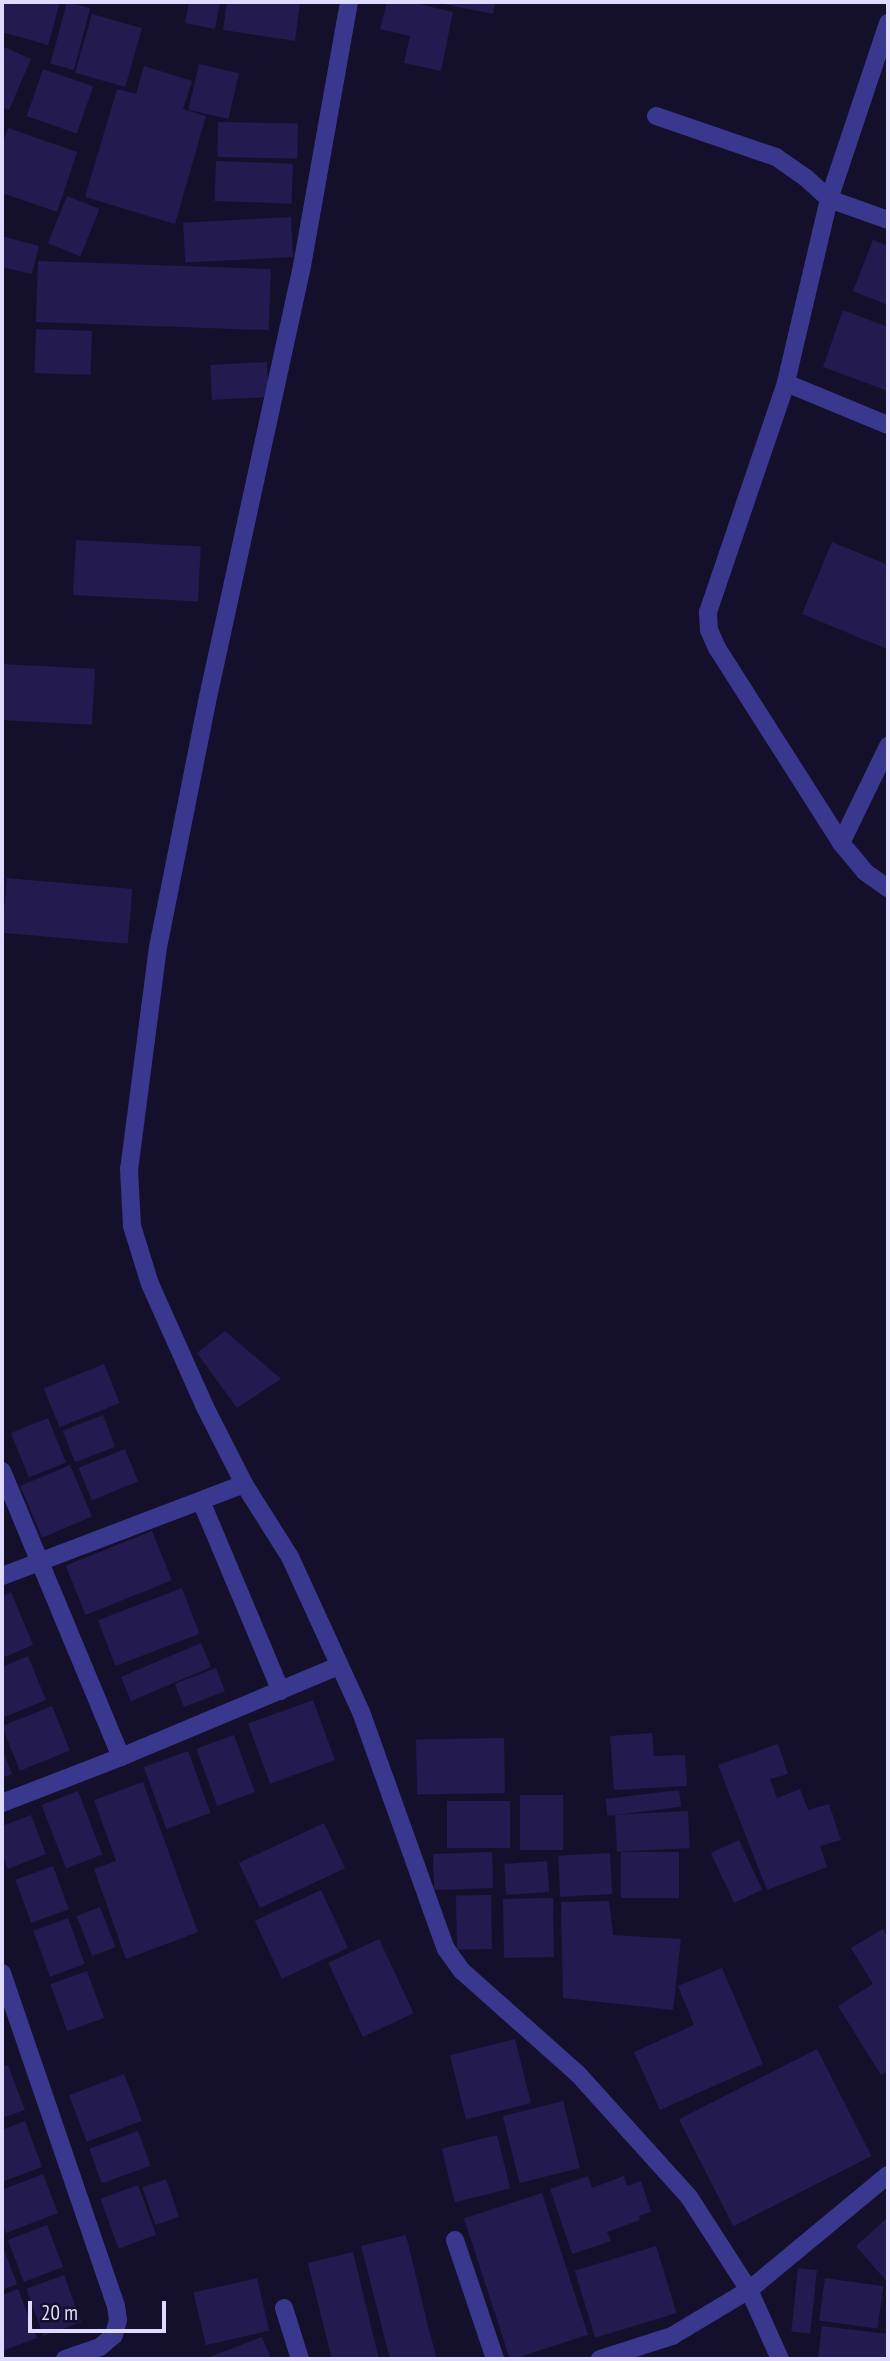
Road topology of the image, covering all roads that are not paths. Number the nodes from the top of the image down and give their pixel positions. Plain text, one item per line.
1 (349, 2) edge
2 (888, 23) edge
3 (656, 116) dead end
4 (829, 199) junction
5 (888, 220) edge
6 (786, 383) junction
7 (888, 425) edge
8 (888, 746) edge
9 (841, 843) junction
10 (888, 888) edge
11 (2, 1471) edge
12 (244, 1484) junction
13 (201, 1501) junction
14 (40, 1560) junction
15 (2, 1576) edge
16 (339, 1666) junction
17 (281, 1690) junction
18 (121, 1758) junction
19 (2, 1803) edge
20 (2, 1973) edge
21 (888, 2175) edge
22 (455, 2240) dead end
23 (749, 2290) junction
24 (284, 2308) dead end
25 (65, 2359) edge
26 (300, 2359) edge
27 (495, 2359) edge
28 (600, 2359) edge
29 (780, 2359) edge

1 - 12 street
2 - 4 street
3 - 4 street
4 - 5 street
4 - 6 street
6 - 7 street
6 - 9 street
8 - 9 street
9 - 10 street
11 - 14 street
12 - 13 street
12 - 16 street
13 - 14 street
13 - 17 street
14 - 15 street
14 - 18 street
16 - 17 street
16 - 23 street
17 - 18 street
18 - 19 street
20 - 25 street
21 - 23 street
22 - 27 street
23 - 28 street
23 - 29 street
24 - 26 street

